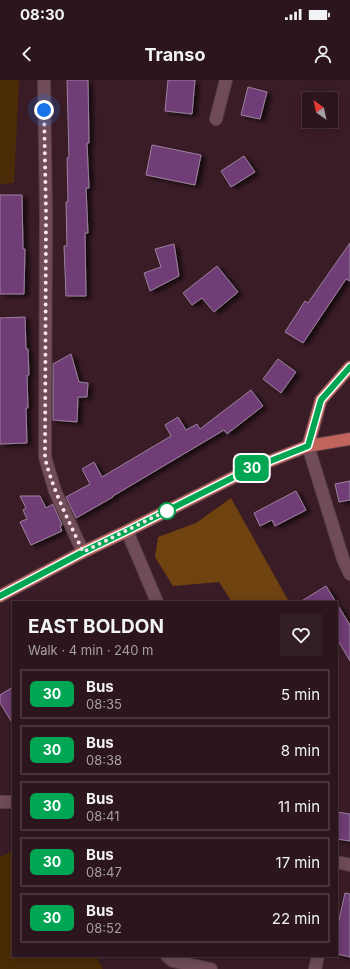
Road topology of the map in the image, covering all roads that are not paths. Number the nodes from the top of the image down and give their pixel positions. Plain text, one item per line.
1 (44, 80) edge
2 (226, 80) edge
3 (216, 119) dead end
4 (350, 367) edge
5 (350, 439) edge
6 (308, 446) junction
7 (127, 531) junction
8 (83, 552) junction
9 (350, 574) edge
10 (0, 596) edge
11 (157, 601) edge
12 (0, 802) edge
13 (12, 802) edge
14 (338, 862) edge
15 (350, 865) edge
16 (168, 957) edge
17 (318, 957) edge
18 (212, 969) edge
19 (315, 969) edge

1 - 8 street
2 - 3 street
4 - 6 main road
5 - 6 main road
6 - 7 main road
6 - 9 street
7 - 8 main road
7 - 11 street
8 - 10 main road
12 - 13 street
14 - 15 street
16 - 18 street
17 - 19 street

